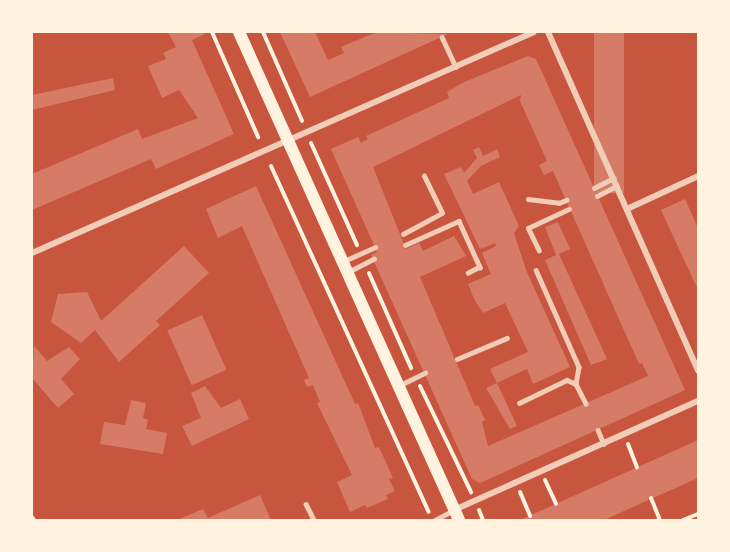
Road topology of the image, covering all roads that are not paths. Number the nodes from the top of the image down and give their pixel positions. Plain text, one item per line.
1 (239, 32) edge
2 (534, 32) edge
3 (548, 32) edge
4 (442, 37) dead end
5 (456, 67) junction
6 (290, 141) junction
7 (424, 176) dead end
8 (699, 176) edge
9 (614, 178) junction
10 (617, 186) junction
11 (594, 188) dead end
12 (597, 196) dead end
13 (528, 199) dead end
14 (566, 200) dead end
15 (569, 209) dead end
16 (627, 209) junction
17 (403, 234) dead end
18 (405, 245) dead end
19 (375, 247) dead end
20 (539, 251) dead end
21 (32, 253) edge
22 (374, 259) dead end
23 (345, 266) junction
24 (536, 270) dead end
25 (468, 273) dead end
26 (507, 338) dead end
27 (457, 359) dead end
28 (699, 370) edge
29 (425, 373) dead end
30 (576, 384) junction
31 (398, 385) junction
32 (699, 401) edge
33 (519, 403) dead end
34 (586, 404) dead end
35 (598, 430) dead end
36 (604, 444) junction
37 (306, 504) dead end
38 (456, 515) edge
39 (314, 520) edge
40 (434, 520) edge

1 - 6 main road
2 - 5 street
3 - 9 street
4 - 5 lane
5 - 6 street
6 - 21 street
6 - 23 main road
7 - 17 lane
8 - 16 street
9 - 10 street
9 - 11 lane
10 - 12 lane
10 - 16 street
13 - 14 lane
15 - 20 lane
16 - 28 street
18 - 25 lane
19 - 23 lane
22 - 23 lane
23 - 31 main road
24 - 30 lane
26 - 27 lane
29 - 31 lane
30 - 33 lane
30 - 34 lane
31 - 38 main road
32 - 36 street
35 - 36 lane
36 - 38 street
37 - 39 lane
38 - 40 lane

